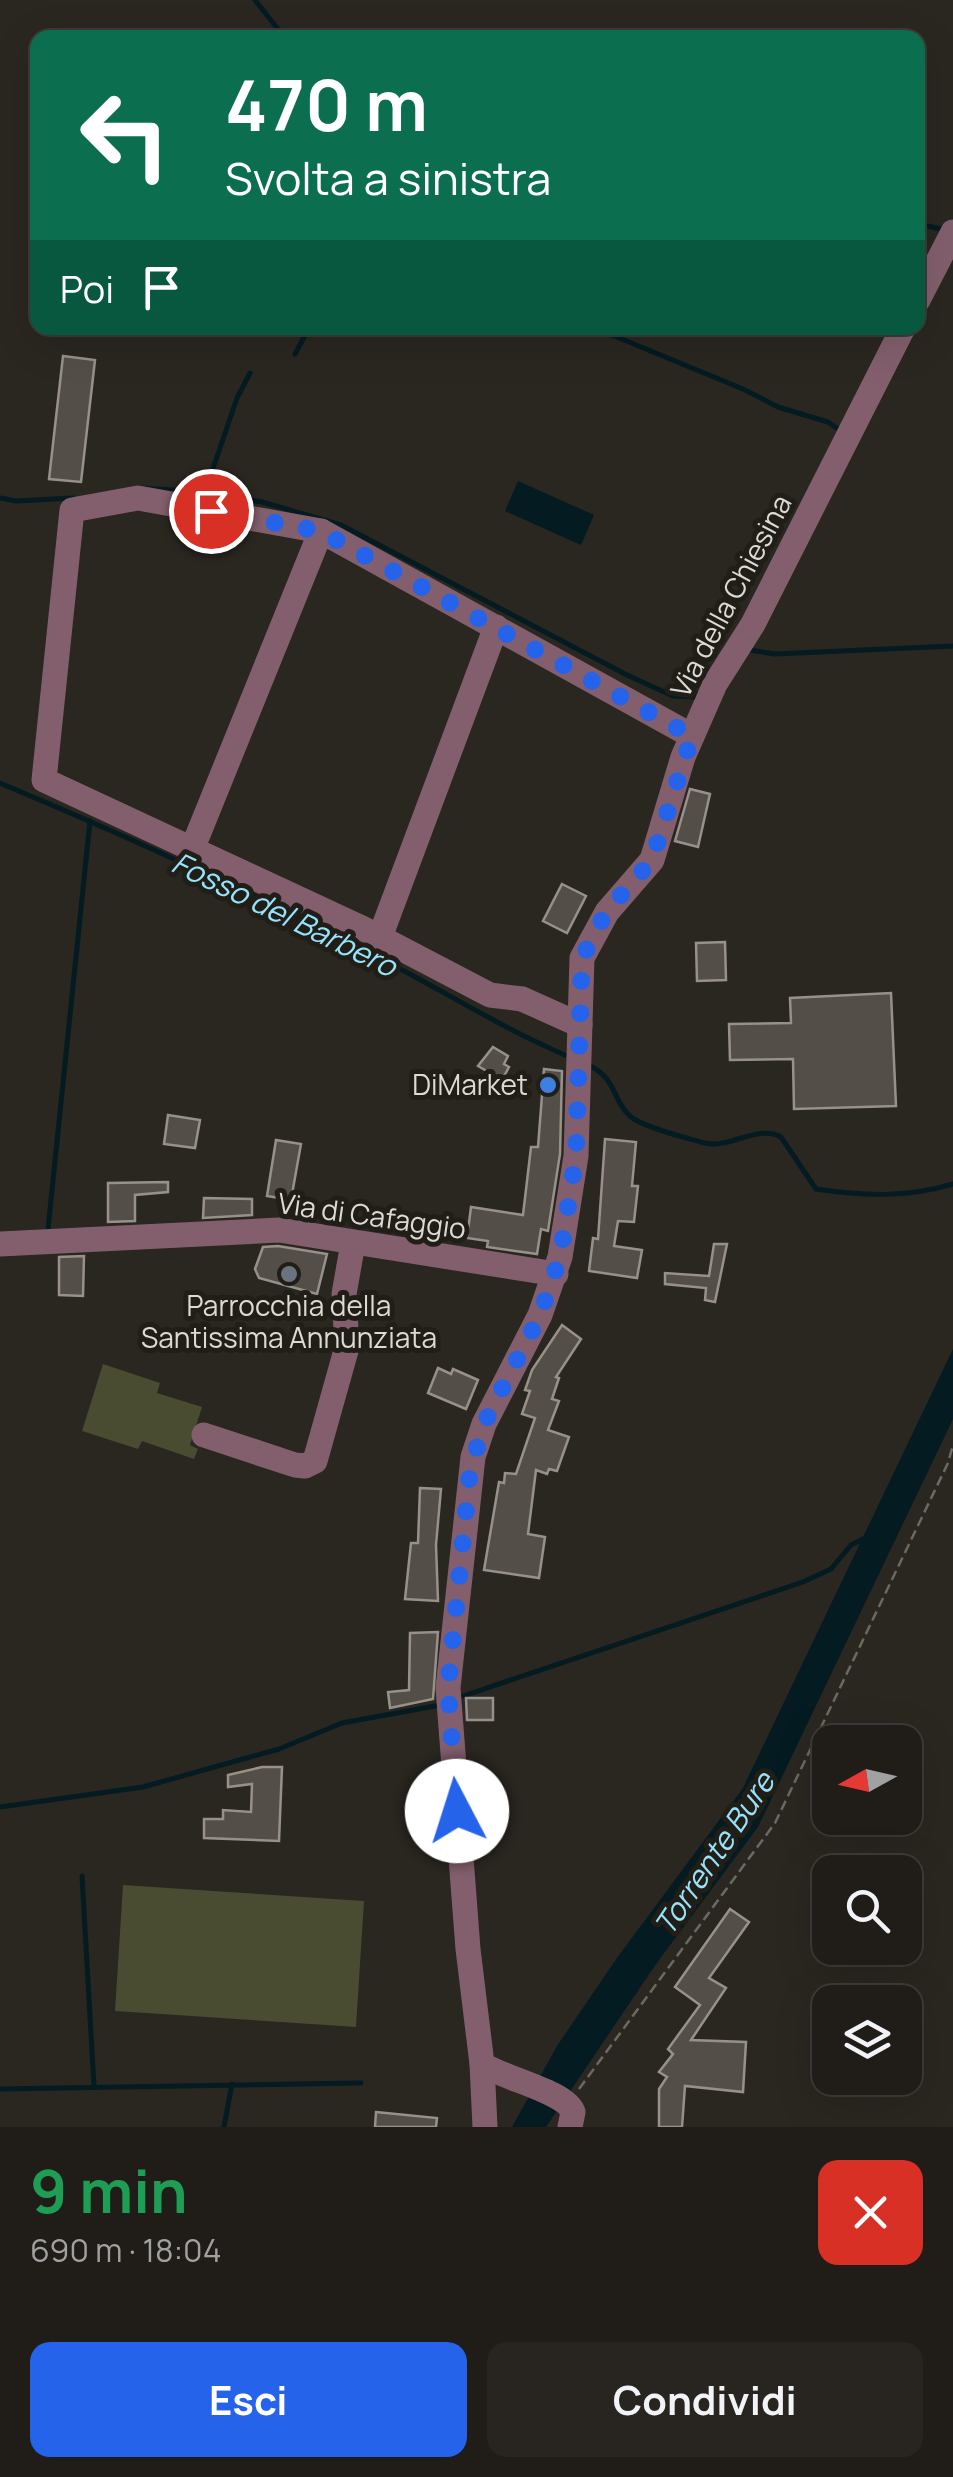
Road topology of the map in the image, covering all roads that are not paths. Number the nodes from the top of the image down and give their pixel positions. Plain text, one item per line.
1 (953, 232) edge
2 (925, 286) edge
3 (900, 335) edge
4 (320, 531) junction
5 (496, 628) junction
6 (692, 736) junction
7 (193, 847) junction
8 (380, 937) junction
9 (580, 1025) junction
10 (353, 1243) junction
11 (0, 1244) edge
12 (556, 1274) junction
13 (204, 1435) dead end
14 (482, 2064) junction
15 (567, 2110) edge
16 (485, 2127) edge

1 - 2 street
3 - 6 street, Via della Chiesina
4 - 5 street
4 - 7 street
4 - 7 street
5 - 6 street
5 - 8 street
6 - 9 street, Via della Chiesina
7 - 8 street
8 - 9 street
9 - 12 street, Via della Chiesina
10 - 11 street, Via di Cafaggio
10 - 12 street, Via di Cafaggio
10 - 13 street
12 - 14 street, Via della Chiesina
14 - 15 street
14 - 16 street, Via della Chiesina

